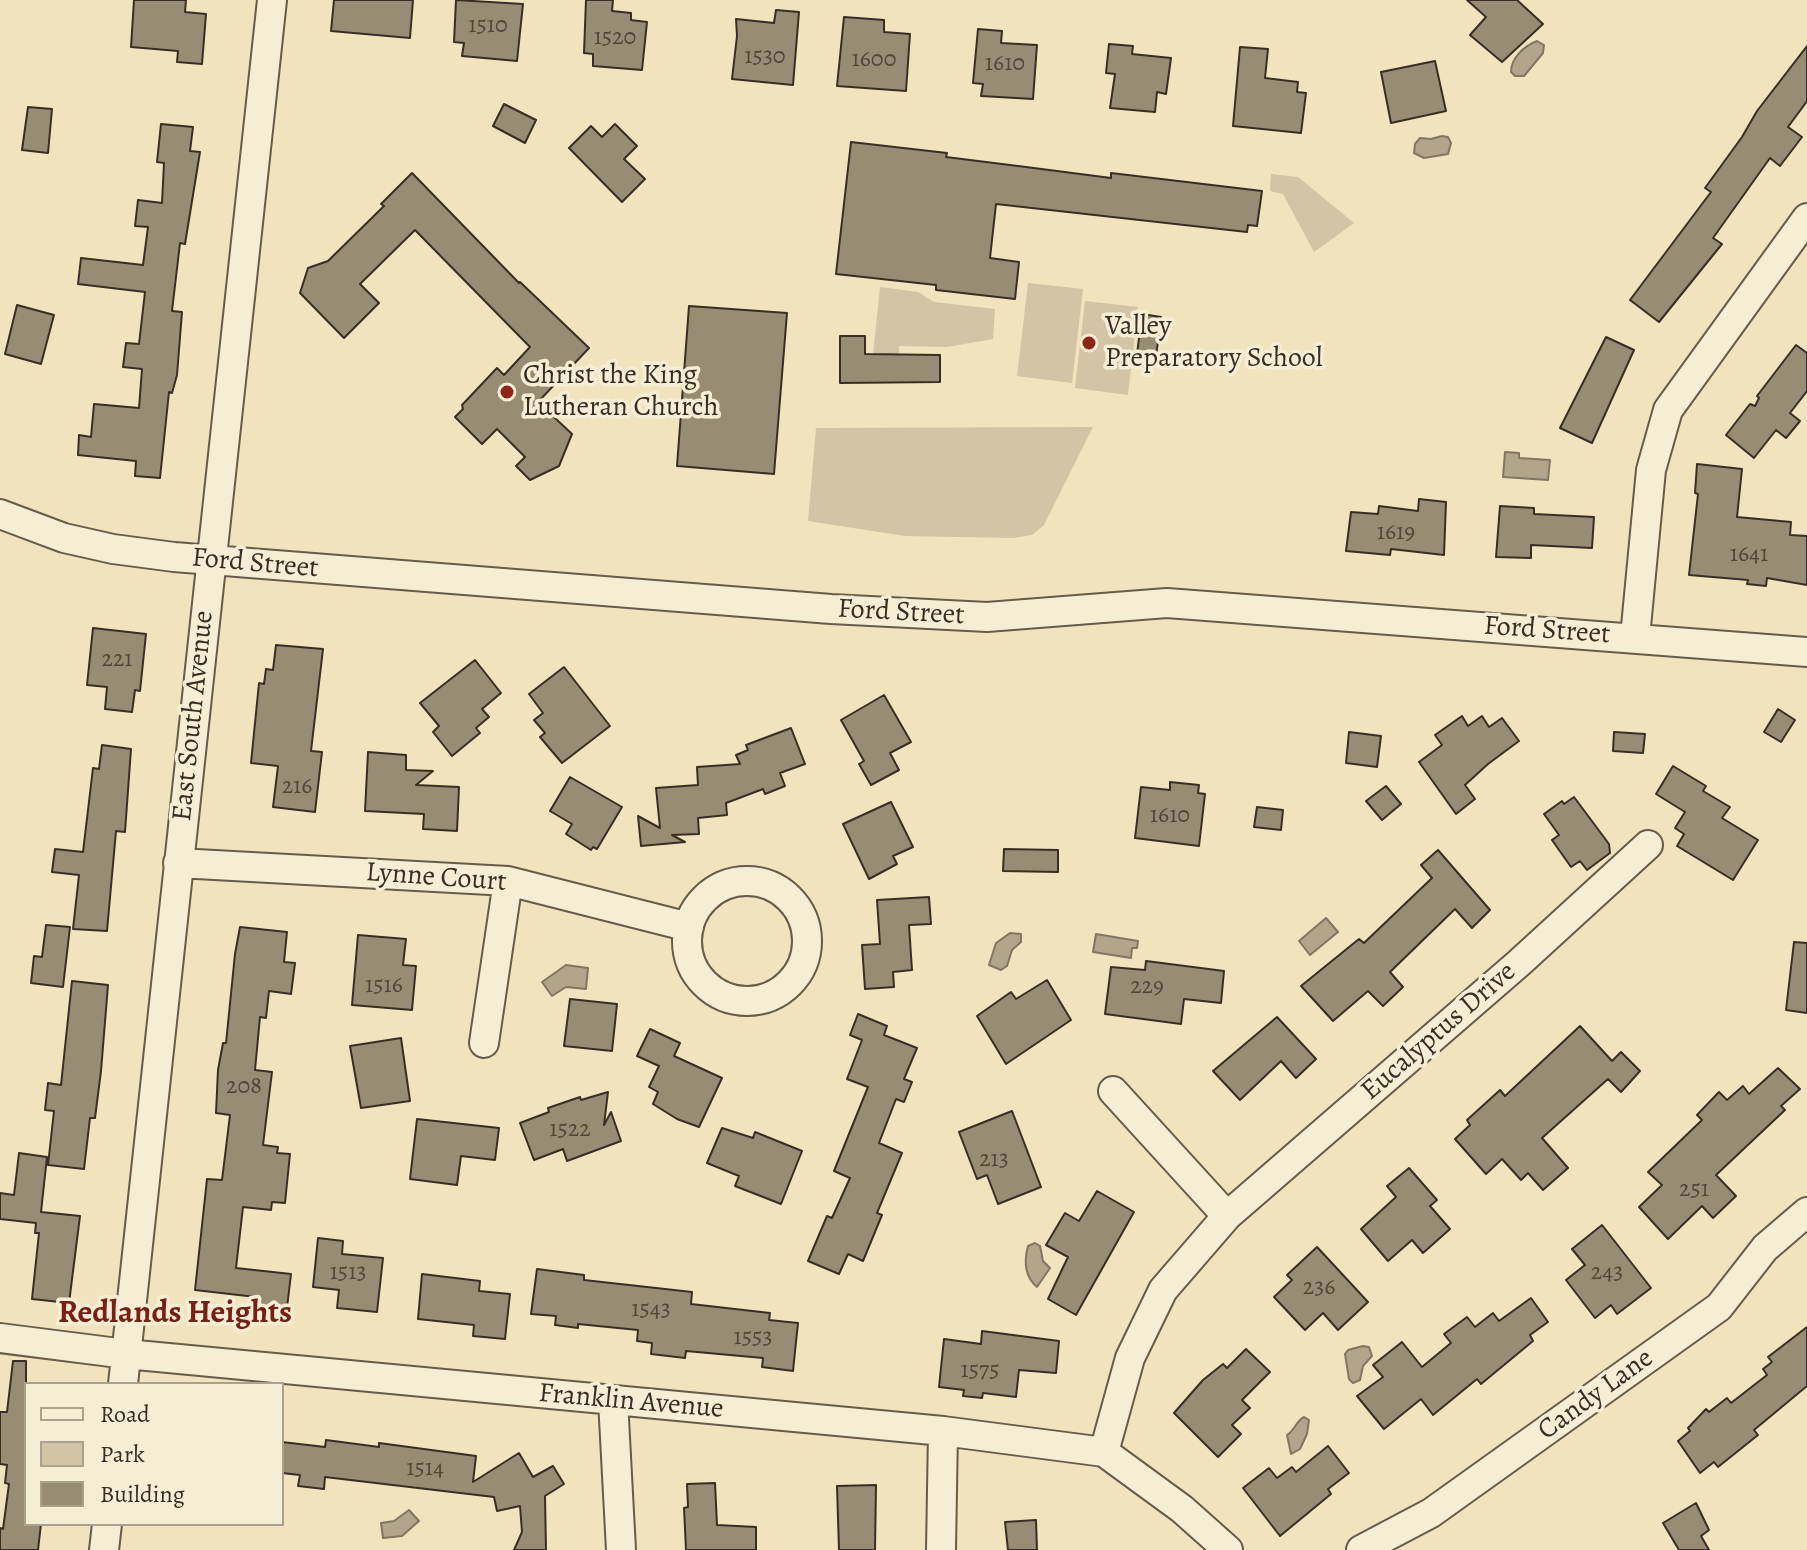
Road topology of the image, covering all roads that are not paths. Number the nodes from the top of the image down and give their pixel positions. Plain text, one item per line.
1 (272, 0) edge
2 (1807, 218) edge
3 (0, 514) edge
4 (210, 561) junction
5 (1635, 637) junction
6 (1807, 652) edge
7 (1648, 845) dead end
8 (178, 863) junction
9 (508, 881) junction
10 (689, 927) junction
11 (484, 1043) dead end
12 (1113, 1091) dead end
13 (1807, 1212) edge
14 (1227, 1216) junction
15 (0, 1338) edge
16 (126, 1354) junction
17 (123, 1382) edge
18 (613, 1400) junction
19 (943, 1431) junction
20 (1104, 1452) junction
21 (107, 1526) edge
22 (104, 1550) edge
23 (621, 1550) edge
24 (941, 1550) edge
25 (1228, 1550) edge
26 (1361, 1550) edge

1 - 4 street, East South Avenue
2 - 5 street
3 - 4 street, Ford Street
4 - 5 street, Ford Street
4 - 8 street, East South Avenue
5 - 6 street, Ford Street
7 - 14 street, Eucalyptus Drive
8 - 9 street, Lynne Court
8 - 16 street, East South Avenue
9 - 10 street, Lynne Court
9 - 11 street
10 - 10 street
12 - 14 street
13 - 26 street, Candy Lane
14 - 20 street, Eucalyptus Drive
15 - 16 street, Franklin Avenue
16 - 17 street, East South Avenue
16 - 18 street, Franklin Avenue
18 - 19 street, Franklin Avenue
18 - 23 street
19 - 20 street, Franklin Avenue
19 - 24 street
20 - 25 street, Franklin Avenue
21 - 22 street

